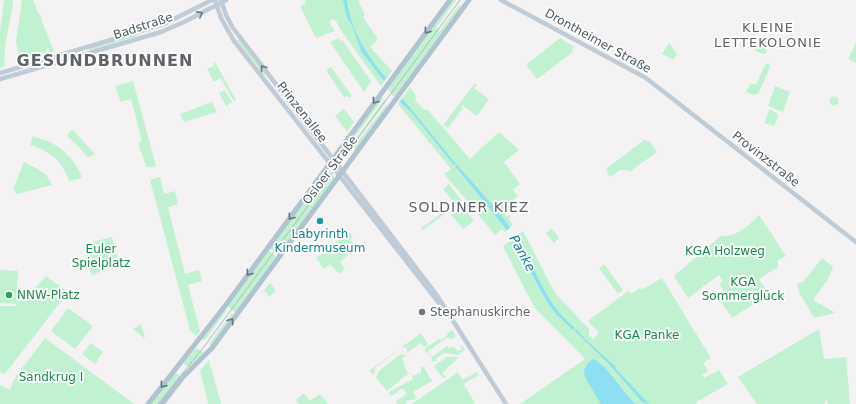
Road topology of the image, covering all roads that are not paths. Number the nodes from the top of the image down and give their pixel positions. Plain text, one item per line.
1 (450, 0) edge
2 (469, 0) edge
3 (501, 0) edge
4 (223, 1) edge
5 (214, 2) edge
6 (60, 55) junction
7 (62, 60) junction
8 (0, 73) edge
9 (0, 79) edge
10 (663, 91) joint
11 (332, 161) junction
12 (341, 173) junction
13 (856, 242) edge
14 (148, 404) edge
15 (162, 404) edge
16 (506, 404) edge

1 -> 11 main road, Osloer Straße
2 - 12 main road, Osloer Straße
3 - 10 main road, Drontheimer Straße
4 - 5 main road, Badstraße
11 -> 4 main road, Prinzenallee
5 - 6 main road, Badstraße
7 -> 5 main road, Badstraße
5 - 11 main road, Prinzenallee
6 - 7 main road
6 - 8 main road, Badstraße
7 - 9 main road, Badstraße
10 - 13 main road, Provinzstraße
11 - 12 main road, Prinzenallee
11 -> 14 main road, Osloer Straße
15 -> 12 main road, Osloer Straße
12 - 16 main road, Prinzenallee

